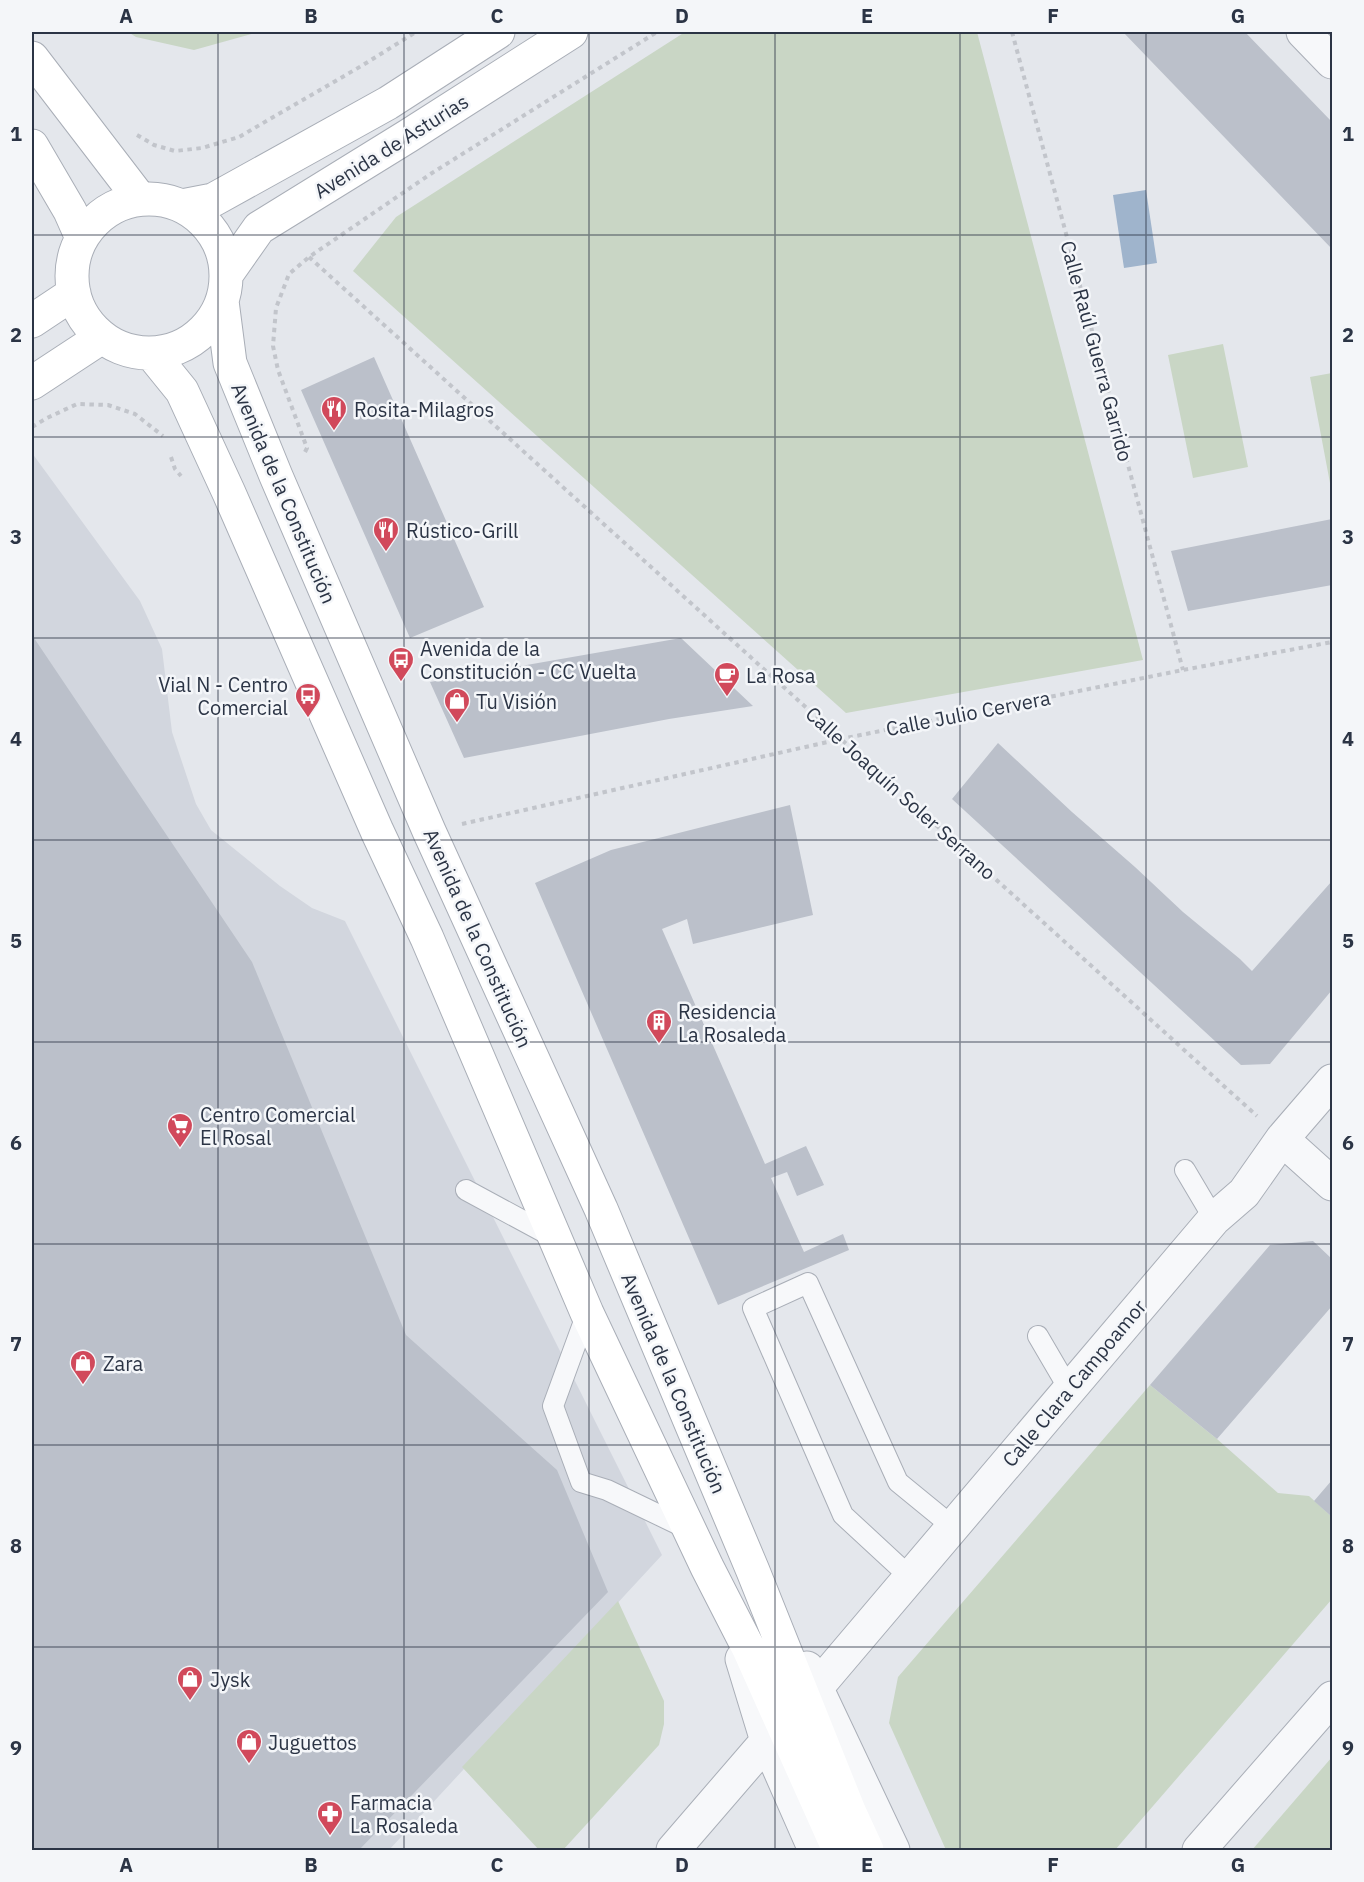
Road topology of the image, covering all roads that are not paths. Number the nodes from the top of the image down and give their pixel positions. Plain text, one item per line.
1 (498, 32) edge
2 (571, 32) edge
3 (1303, 32) edge
4 (32, 58) edge
5 (1332, 62) edge
6 (32, 146) edge
7 (140, 200) junction
8 (182, 207) junction
9 (82, 238) junction
10 (224, 288) junction
11 (74, 293) junction
12 (32, 321) edge
13 (102, 337) junction
14 (152, 354) junction
15 (32, 383) edge
16 (1332, 1081) edge
17 (1282, 1139) junction
18 (1185, 1170) dead end
19 (1332, 1184) edge
20 (466, 1190) dead end
21 (1214, 1219) junction
22 (554, 1237) junction
23 (587, 1313) junction
24 (1038, 1336) dead end
25 (1069, 1389) junction
26 (953, 1527) junction
27 (690, 1529) junction
28 (753, 1570) junction
29 (910, 1577) junction
30 (723, 1597) junction
31 (817, 1687) junction
32 (1332, 1698) edge
33 (766, 1741) junction
34 (673, 1851) edge
35 (815, 1851) edge
36 (839, 1851) edge
37 (867, 1851) edge
38 (893, 1851) edge
39 (1199, 1851) edge

1 - 8 street, Avenida de Asturias
2 - 10 street, Avenida de Asturias
3 - 5 street
4 - 7 street
6 - 9 street
7 - 8 street
7 - 9 street
8 - 10 street
9 - 11 street
10 - 14 street
10 - 28 street, Avenida de la Constitución
11 - 12 street
11 - 13 street
13 - 14 street
13 - 15 street
14 - 22 street
16 - 17 street, Calle Clara Campoamor
17 - 19 street
17 - 21 street, Calle Clara Campoamor
18 - 21 lane
20 - 22 lane
21 - 25 street, Calle Clara Campoamor
22 - 23 street
23 - 27 street
23 - 27 lane
24 - 25 lane
25 - 26 street, Calle Clara Campoamor
26 - 29 street, Calle Clara Campoamor
26 - 29 lane
27 - 30 street
28 - 31 street, Avenida de la Constitución
28 - 37 street, Avenida de la Constitución
29 - 31 street, Calle Clara Campoamor
30 - 33 street
30 - 36 street
31 - 38 street, Avenida de la Constitución
32 - 39 street
33 - 34 street
33 - 35 street

